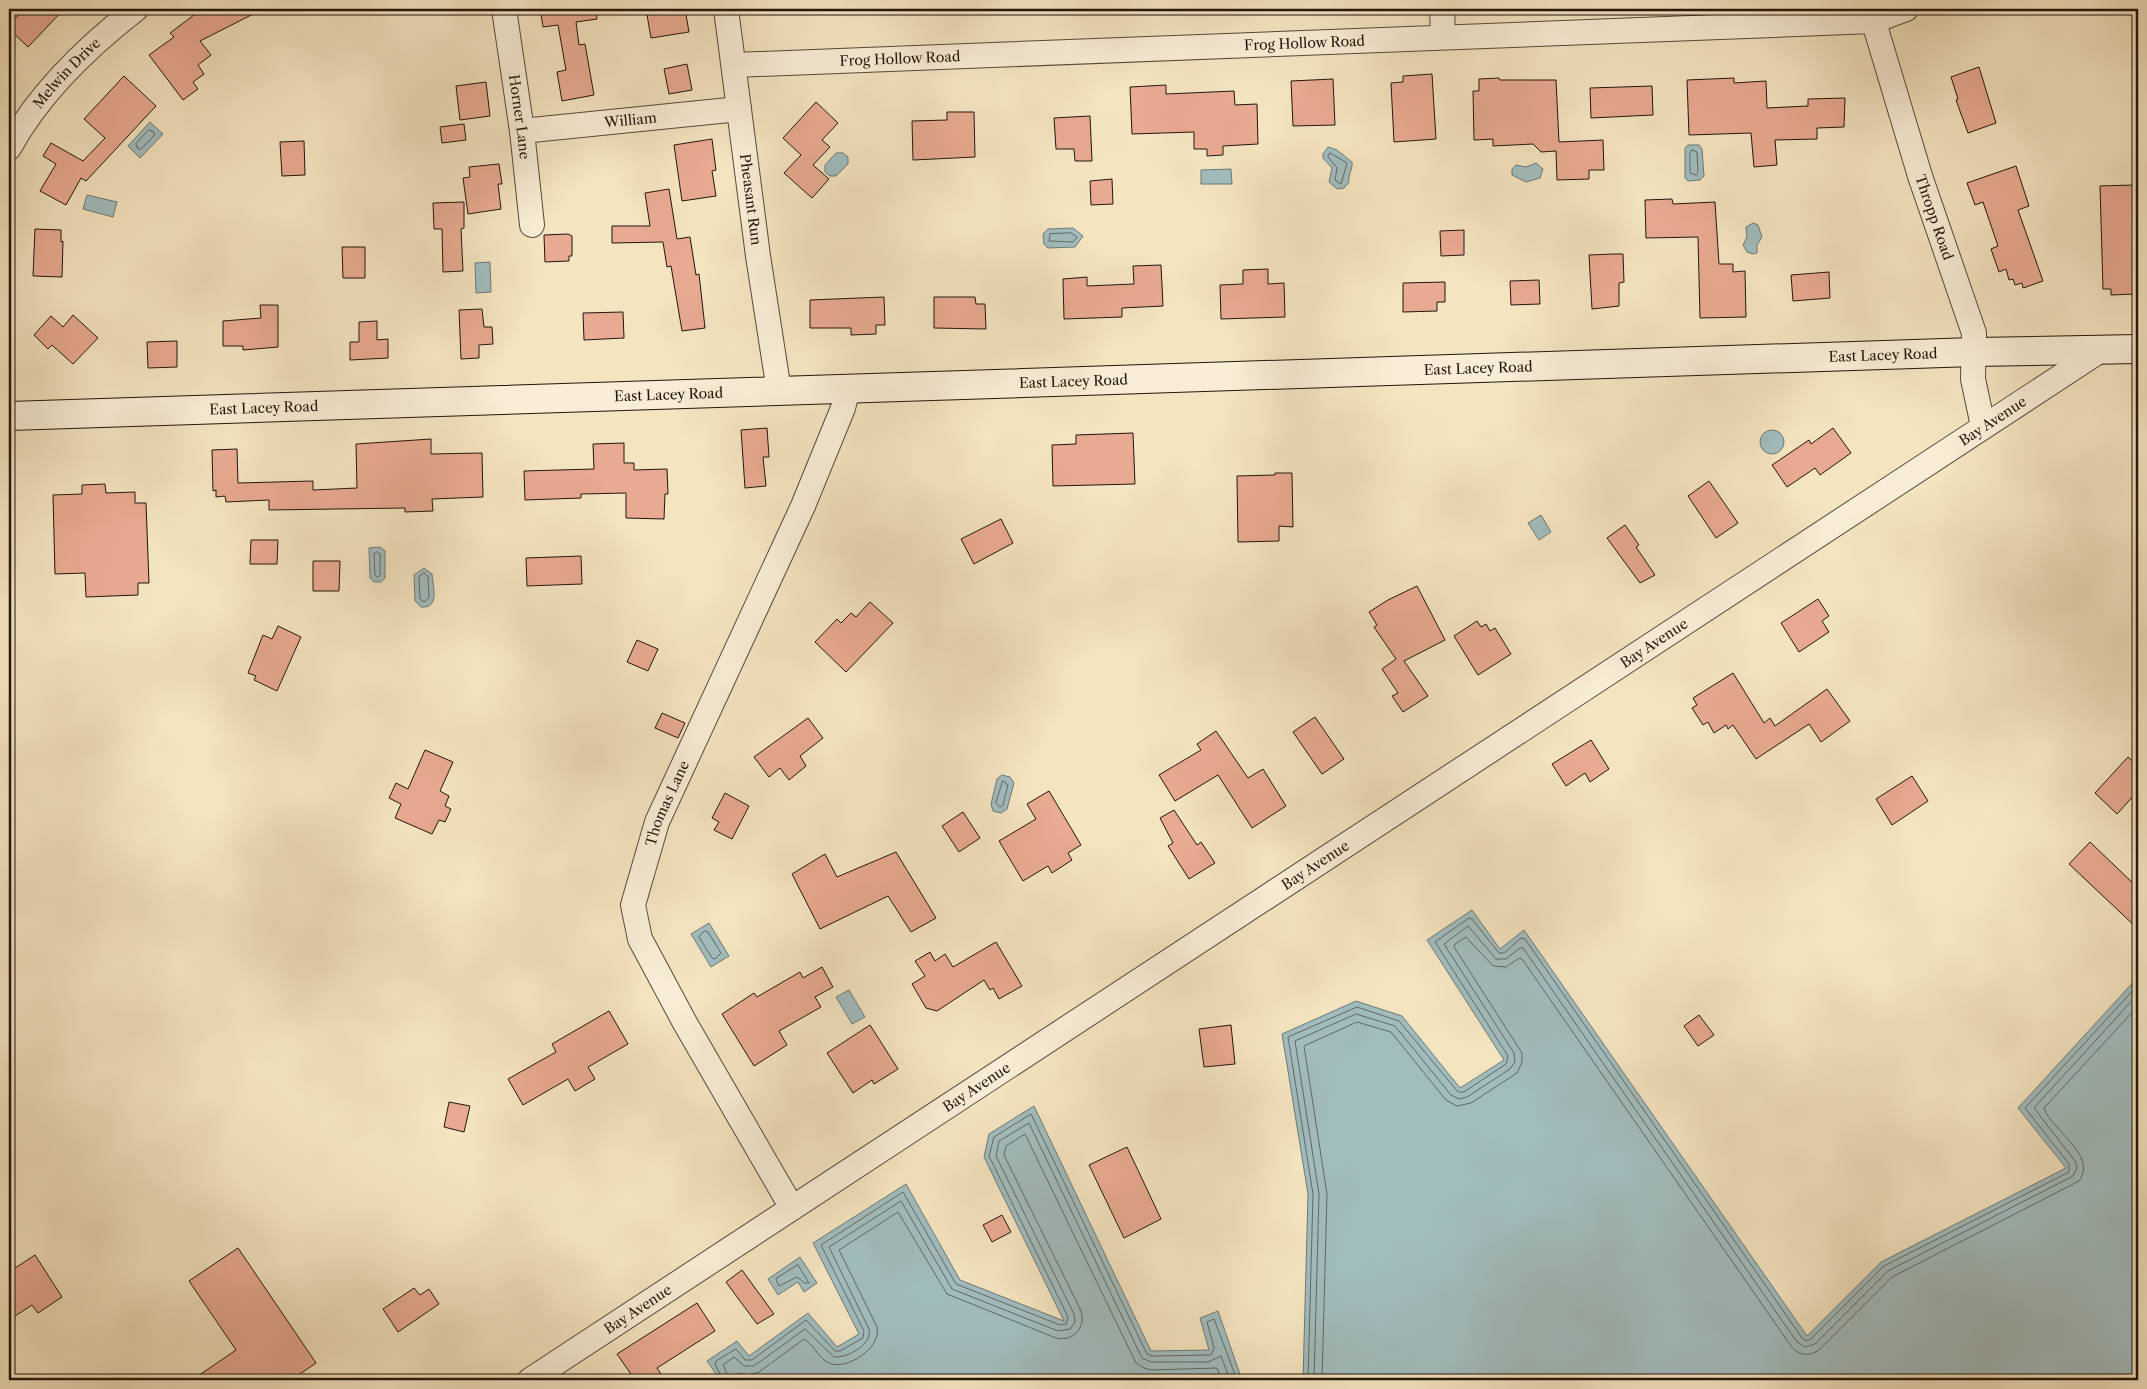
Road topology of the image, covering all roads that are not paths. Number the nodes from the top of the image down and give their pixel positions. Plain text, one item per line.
1 (136, 9) edge
2 (504, 9) edge
3 (726, 9) edge
4 (1442, 9) edge
5 (1906, 9) edge
6 (1872, 15) edge
7 (1443, 36) junction
8 (734, 65) junction
9 (739, 109) junction
10 (522, 131) junction
11 (9, 148) edge
12 (532, 225) dead end
13 (2138, 349) edge
14 (2100, 350) junction
15 (1974, 352) junction
16 (848, 390) junction
17 (779, 391) junction
18 (9, 416) edge
19 (1983, 426) junction
20 (792, 1208) junction
21 (530, 1380) edge

1 - 11 street, Melwin Drive
2 - 10 street, Horner Lane
3 - 8 street, Pheasant Run
4 - 7 street
5 - 6 street, Frog Hollow Road
6 - 7 street, Frog Hollow Road
6 - 15 street, Thropp Road
7 - 8 street, Frog Hollow Road
8 - 9 street, Pheasant Run
9 - 10 street, William
9 - 17 street, Pheasant Run
10 - 12 street, Horner Lane
13 - 14 street, East Lacey Road
14 - 15 street, East Lacey Road
14 - 19 street, Bay Avenue
15 - 16 street, East Lacey Road
15 - 19 street, Thropp Road
16 - 17 street, East Lacey Road
16 - 20 street, Thomas Lane
17 - 18 street, East Lacey Road
19 - 20 street, Bay Avenue
20 - 21 street, Bay Avenue

